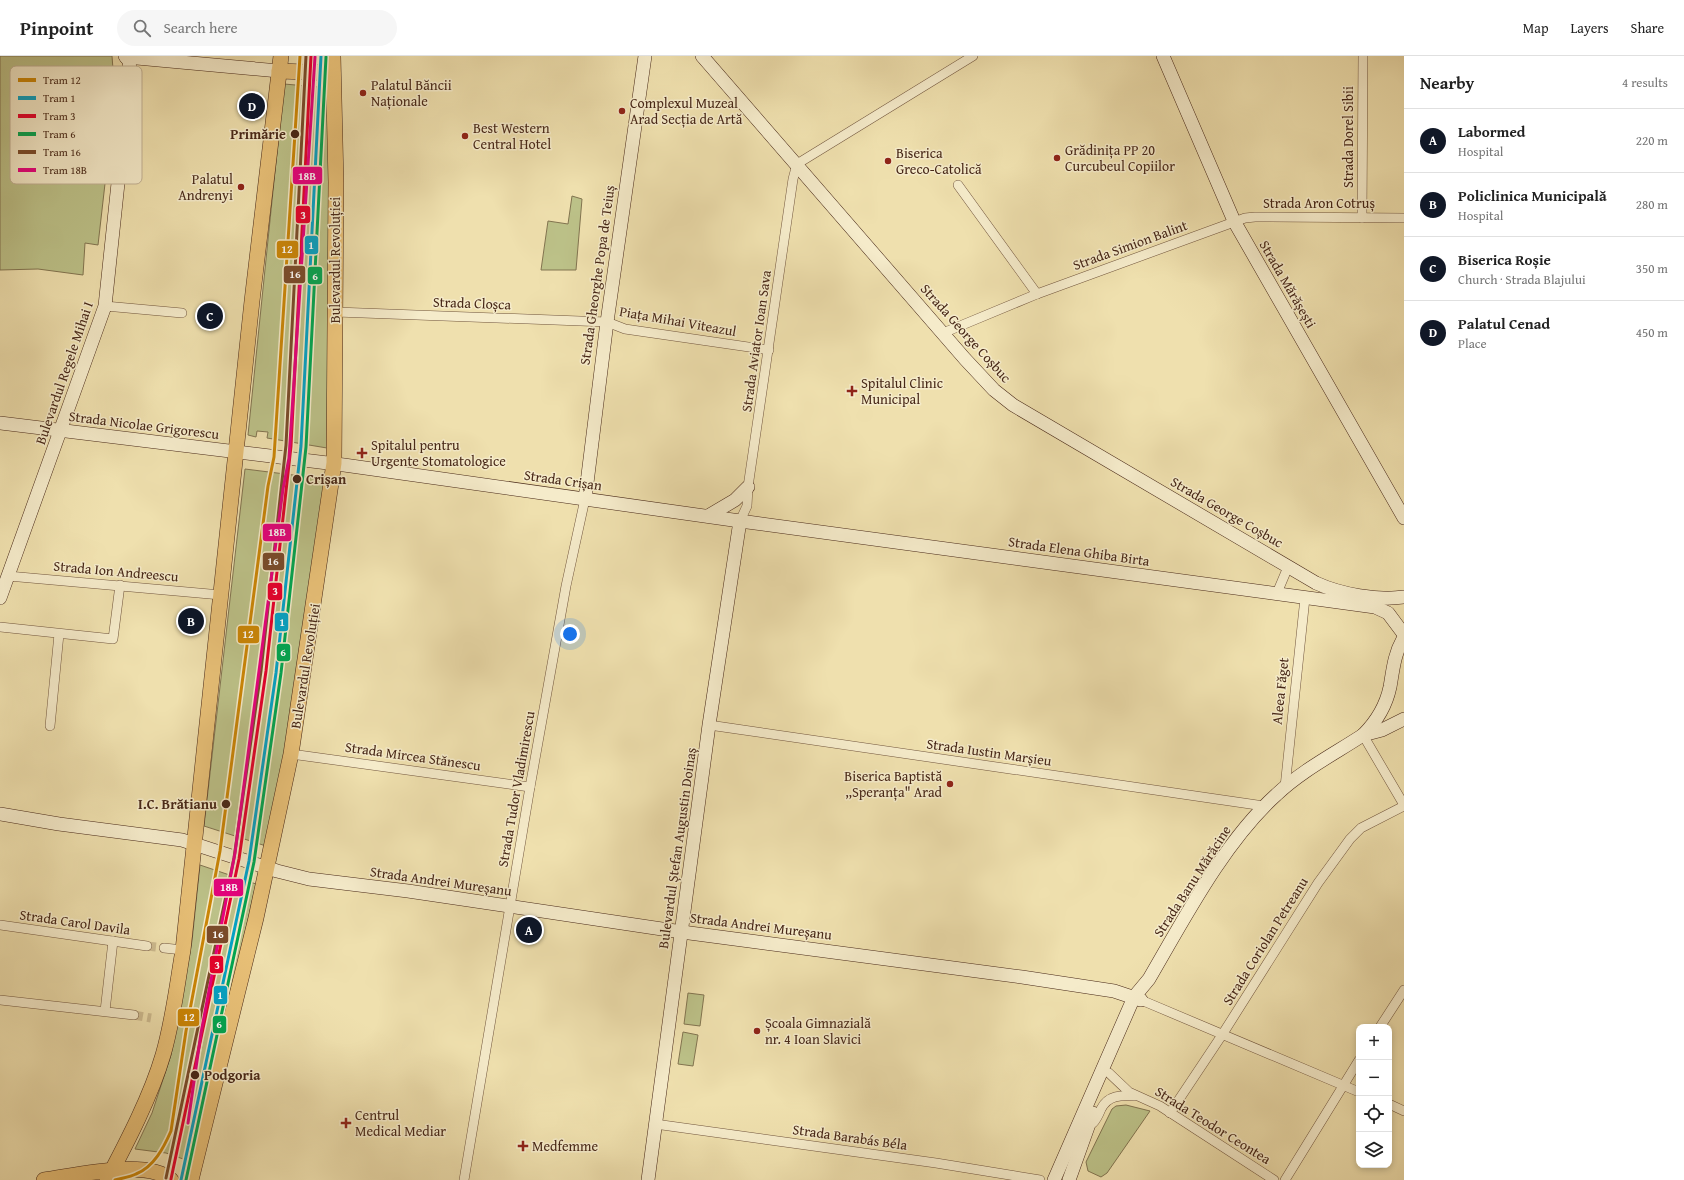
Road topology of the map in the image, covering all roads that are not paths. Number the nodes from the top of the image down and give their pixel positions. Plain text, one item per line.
1 (125, 56) edge
2 (333, 56) edge
3 (645, 56) edge
4 (702, 56) edge
5 (973, 56) edge
6 (1163, 56) edge
7 (1363, 56) edge
8 (280, 63) edge
9 (130, 66) edge
10 (333, 73) junction
11 (797, 164) junction
12 (118, 184) edge
13 (958, 185) dead end
14 (1362, 218) junction
15 (1404, 218) edge
16 (1234, 222) junction
17 (1037, 294) junction
18 (105, 306) junction
19 (336, 312) junction
20 (182, 313) dead end
21 (607, 322) junction
22 (943, 333) junction
23 (769, 350) junction
24 (0, 423) edge
25 (62, 430) junction
26 (236, 452) junction
27 (334, 464) junction
28 (748, 487) junction
29 (585, 499) junction
30 (708, 516) junction
31 (1404, 518) edge
32 (740, 521) junction
33 (1288, 567) junction
34 (8, 576) junction
35 (120, 585) junction
36 (1277, 593) junction
37 (220, 595) junction
38 (1404, 597) edge
39 (0, 598) edge
40 (1305, 598) junction
41 (0, 627) edge
42 (1403, 632) edge
43 (59, 634) junction
44 (1404, 660) edge
45 (1404, 719) edge
46 (709, 725) junction
47 (50, 726) dead end
48 (1363, 736) junction
49 (291, 754) junction
50 (530, 787) junction
51 (1285, 787) junction
52 (1264, 806) junction
53 (1404, 806) edge
54 (0, 814) edge
55 (195, 844) junction
56 (267, 868) junction
57 (510, 906) junction
58 (0, 925) edge
59 (682, 932) junction
60 (113, 941) junction
61 (147, 946) tunnel mouth
62 (164, 948) tunnel mouth
63 (183, 950) junction
64 (1404, 990) edge
65 (1137, 998) junction
66 (0, 1000) edge
67 (105, 1011) junction
68 (134, 1015) tunnel mouth
69 (1382, 1024) edge
70 (1222, 1035) junction
71 (1356, 1065) edge
72 (1109, 1073) junction
73 (1343, 1085) junction
74 (1356, 1091) edge
75 (1136, 1096) junction
76 (1392, 1105) edge
77 (1404, 1111) edge
78 (1170, 1113) junction
79 (655, 1124) junction
80 (1088, 1126) junction
81 (109, 1175) edge
82 (44, 1180) edge
83 (171, 1180) edge
84 (191, 1180) edge
85 (464, 1180) edge
86 (648, 1180) edge
87 (1040, 1180) edge
88 (1054, 1180) edge
89 (1069, 1180) edge
90 (1274, 1180) edge
91 (1285, 1180) edge

1 - 8 main road
1 - 9 main road, Bulevardul Regele Mihai I
2 - 10 main road, Bulevardul Revoluției
3 - 21 main road, Strada Gheorghe Popa de Teiuș
4 - 11 main road, Strada George Coșbuc
5 - 11 street
6 - 16 main road, Strada Mărășești
7 - 14 street, Strada Dorel Sibii
8 - 10 main road
8 - 26 main road
10 - 19 main road, Bulevardul Revoluției
11 - 22 main road, Strada George Coșbuc
11 - 23 street, Strada Aviator Ioan Sava
12 - 18 main road, Bulevardul Regele Mihai I
13 - 17 street
14 - 15 street, Strada Aron Cotruș
14 - 16 street, Strada Aron Cotruș
16 - 17 street, Strada Simion Balint
16 - 31 main road, Strada Mărășești
17 - 22 street, Strada Simion Balint
18 - 20 street
18 - 25 main road, Bulevardul Regele Mihai I
19 - 21 street, Strada Cloșca
19 - 27 main road, Bulevardul Revoluției
21 - 23 street, Piața Mihai Viteazul
21 - 29 main road, Strada Gheorghe Popa de Teiuș
22 - 33 main road, Strada George Coșbuc
23 - 28 street, Strada Aviator Ioan Sava
24 - 25 main road, Strada Nicolae Grigorescu
25 - 26 main road, Strada Nicolae Grigorescu
25 - 34 main road, Bulevardul Regele Mihai I
26 - 27 main road
26 - 37 main road
27 - 29 main road, Strada Crișan
27 - 49 main road, Bulevardul Revoluției
28 - 30 main road
28 - 32 street, Strada Aviator Ioan Sava
29 - 30 main road, Strada Crișan
29 - 50 street, Strada Tudor Vladimirescu
30 - 32 main road, Strada Crișan
32 - 36 main road, Strada Elena Ghiba Birta
32 - 46 main road, Bulevardul Ștefan Augustin Doinaș
33 - 36 street
33 - 38 main road, Strada George Coșbuc
34 - 35 street, Strada Ion Andreescu
34 - 39 main road, Bulevardul Regele Mihai I
35 - 37 street, Strada Ion Andreescu
35 - 43 street
36 - 40 main road, Strada Elena Ghiba Birta
37 - 55 main road
40 - 42 main road, Strada Elena Ghiba Birta
40 - 51 street, Aleea Făget
41 - 43 street
42 - 44 main road
42 - 48 main road, Strada Banu Mărăcine
43 - 47 street
45 - 48 main road, Strada Banu Mărăcine
46 - 52 street, Strada Iustin Marșieu
46 - 59 main road, Bulevardul Ștefan Augustin Doinaș
48 - 51 main road, Strada Banu Mărăcine
48 - 53 street, Strada Coriolan Petreanu
49 - 50 street, Strada Mircea Stănescu
49 - 56 main road, Bulevardul Revoluției
50 - 57 street, Strada Tudor Vladimirescu
51 - 52 main road, Strada Banu Mărăcine
52 - 65 main road, Strada Banu Mărăcine
53 - 70 street, Strada Coriolan Petreanu
54 - 55 main road
55 - 56 main road
55 - 63 main road
56 - 57 main road, Strada Andrei Mureșanu
56 - 84 main road, Bulevardul Revoluției
57 - 59 main road, Strada Andrei Mureșanu
57 - 85 street, Strada Tudor Vladimirescu
58 - 60 street, Strada Carol Davila
59 - 65 main road, Strada Andrei Mureșanu
59 - 79 main road, Bulevardul Ștefan Augustin Doinaș
60 - 61 street, Strada Carol Davila
60 - 67 street
62 - 63 street
63 - 81 main road
64 - 69 street
65 - 70 street
65 - 72 main road, Strada Banu Mărăcine
65 - 88 main road, Strada Banu Mărăcine
66 - 67 street
67 - 68 street
70 - 73 street
70 - 78 street, Strada Coriolan Petreanu
71 - 73 street
72 - 75 street, Strada Teodor Ceontea
72 - 80 main road, Strada Banu Mărăcine
73 - 74 street
73 - 91 street
75 - 78 street, Strada Teodor Ceontea
75 - 80 street, Strada Teodor Ceontea
76 - 77 street
78 - 90 street, Strada Teodor Ceontea
79 - 86 main road, Bulevardul Ștefan Augustin Doinaș
79 - 87 street, Strada Barabás Béla
80 - 89 main road, Strada Banu Mărăcine
81 - 82 main road
81 - 83 main road

